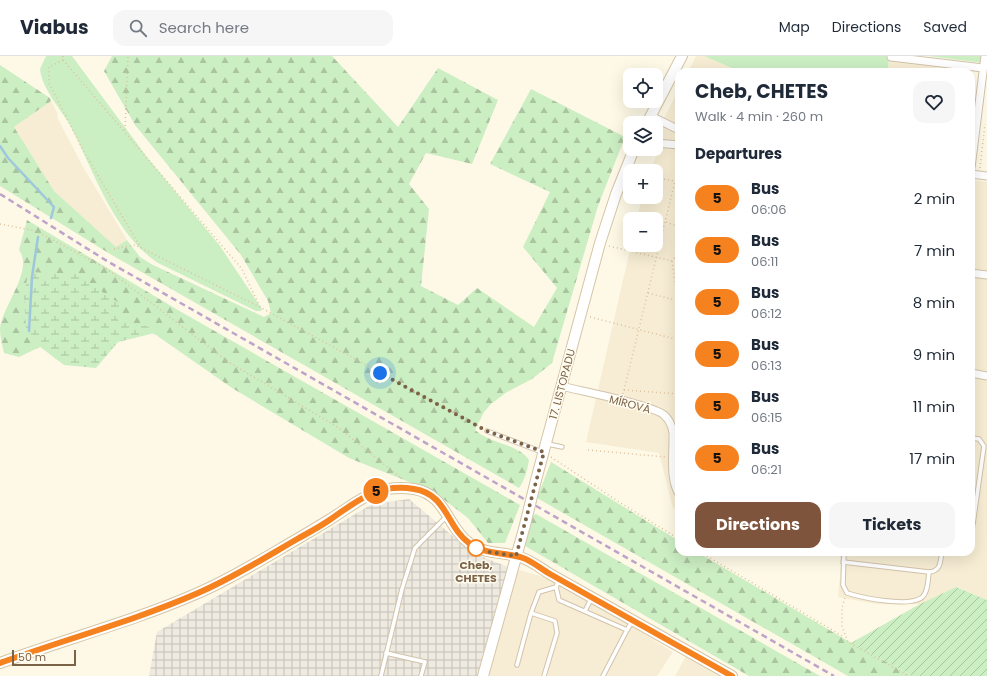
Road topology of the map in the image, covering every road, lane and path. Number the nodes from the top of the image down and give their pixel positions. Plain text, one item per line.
1 (63, 56) edge
2 (128, 56) edge
3 (682, 56) edge
4 (891, 56) edge
5 (985, 56) edge
6 (62, 60) junction
7 (676, 68) edge
8 (983, 68) junction
9 (675, 70) edge
10 (651, 116) edge
11 (985, 122) dead end
12 (663, 125) edge
13 (675, 129) edge
14 (125, 131) junction
15 (975, 135) edge
16 (663, 144) edge
17 (675, 145) edge
18 (631, 156) edge
19 (980, 168) dead end
20 (975, 174) edge
21 (987, 176) edge
22 (663, 179) edge
23 (675, 181) joint
24 (666, 222) junction
25 (0, 224) edge
26 (675, 225) edge
27 (600, 243) junction
28 (141, 248) junction
29 (114, 249) dead end
30 (657, 257) junction
31 (675, 258) edge
32 (672, 262) junction
33 (975, 274) edge
34 (987, 275) edge
35 (675, 282) edge
36 (648, 293) junction
37 (675, 300) edge
38 (260, 307) junction
39 (581, 315) junction
40 (639, 330) junction
41 (675, 339) edge
42 (975, 374) edge
43 (987, 376) edge
44 (561, 386) junction
45 (624, 390) junction
46 (675, 394) edge
47 (621, 401) junction
48 (487, 431) joint
49 (975, 438) edge
50 (562, 447) dead end
51 (545, 448) junction
52 (588, 450) dead end
53 (674, 458) junction
54 (403, 480) dead end
55 (675, 486) edge
56 (975, 510) edge
57 (448, 515) junction
58 (675, 537) edge
59 (516, 556) junction
60 (707, 556) edge
61 (844, 556) edge
62 (941, 556) edge
63 (843, 562) junction
64 (929, 572) junction
65 (558, 583) junction
66 (847, 593) junction
67 (592, 597) junction
68 (585, 611) junction
69 (531, 613) junction
70 (633, 621) junction
71 (627, 630) junction
72 (844, 637) junction
73 (386, 653) junction
74 (0, 663) edge
75 (518, 665) dead end
76 (381, 676) edge
77 (421, 676) edge
78 (483, 676) edge
79 (544, 676) edge
80 (603, 676) edge
81 (732, 676) edge
82 (909, 676) edge

1 - 6 path
2 - 14 path
3 - 7 street
4 - 8 street
5 - 8 street
6 - 14 path
6 - 28 path
8 - 15 street
9 - 10 street
11 - 19 path
12 - 13 street
14 - 38 path
16 - 17 street
18 - 27 street, 17. LISTOPADU
20 - 21 street
22 - 23 path
23 - 24 path
24 - 26 path
24 - 30 path
25 - 54 path
27 - 30 path
27 - 39 street, 17. LISTOPADU
28 - 29 path
28 - 38 path
30 - 32 path
30 - 36 path
31 - 32 path
32 - 35 path
33 - 34 street
36 - 37 path
36 - 40 path
38 - 48 path
39 - 40 path
39 - 44 street, 17. LISTOPADU
40 - 41 path
40 - 45 path
42 - 43 street
44 - 47 street, MÍROVÁ
44 - 51 street, 17. LISTOPADU
45 - 46 path
45 - 47 path
47 - 53 street, MÍROVÁ
48 - 51 lane
49 - 56 lane
50 - 51 lane
51 - 58 path
51 - 59 street, 17. LISTOPADU, bridge
52 - 53 path
53 - 55 street, MÍROVÁ
57 - 59 street
57 - 73 lane
57 - 74 street
59 - 65 street
59 - 78 street, 17. LISTOPADU
60 - 72 path
61 - 63 lane
62 - 64 lane
63 - 64 lane
63 - 66 lane
64 - 66 lane
65 - 67 street
65 - 68 lane
65 - 69 lane
66 - 72 path
67 - 68 lane
67 - 70 street
68 - 71 lane
69 - 75 lane
69 - 79 lane
70 - 71 lane
70 - 81 street
71 - 80 lane
72 - 82 path
73 - 76 lane
73 - 77 lane

